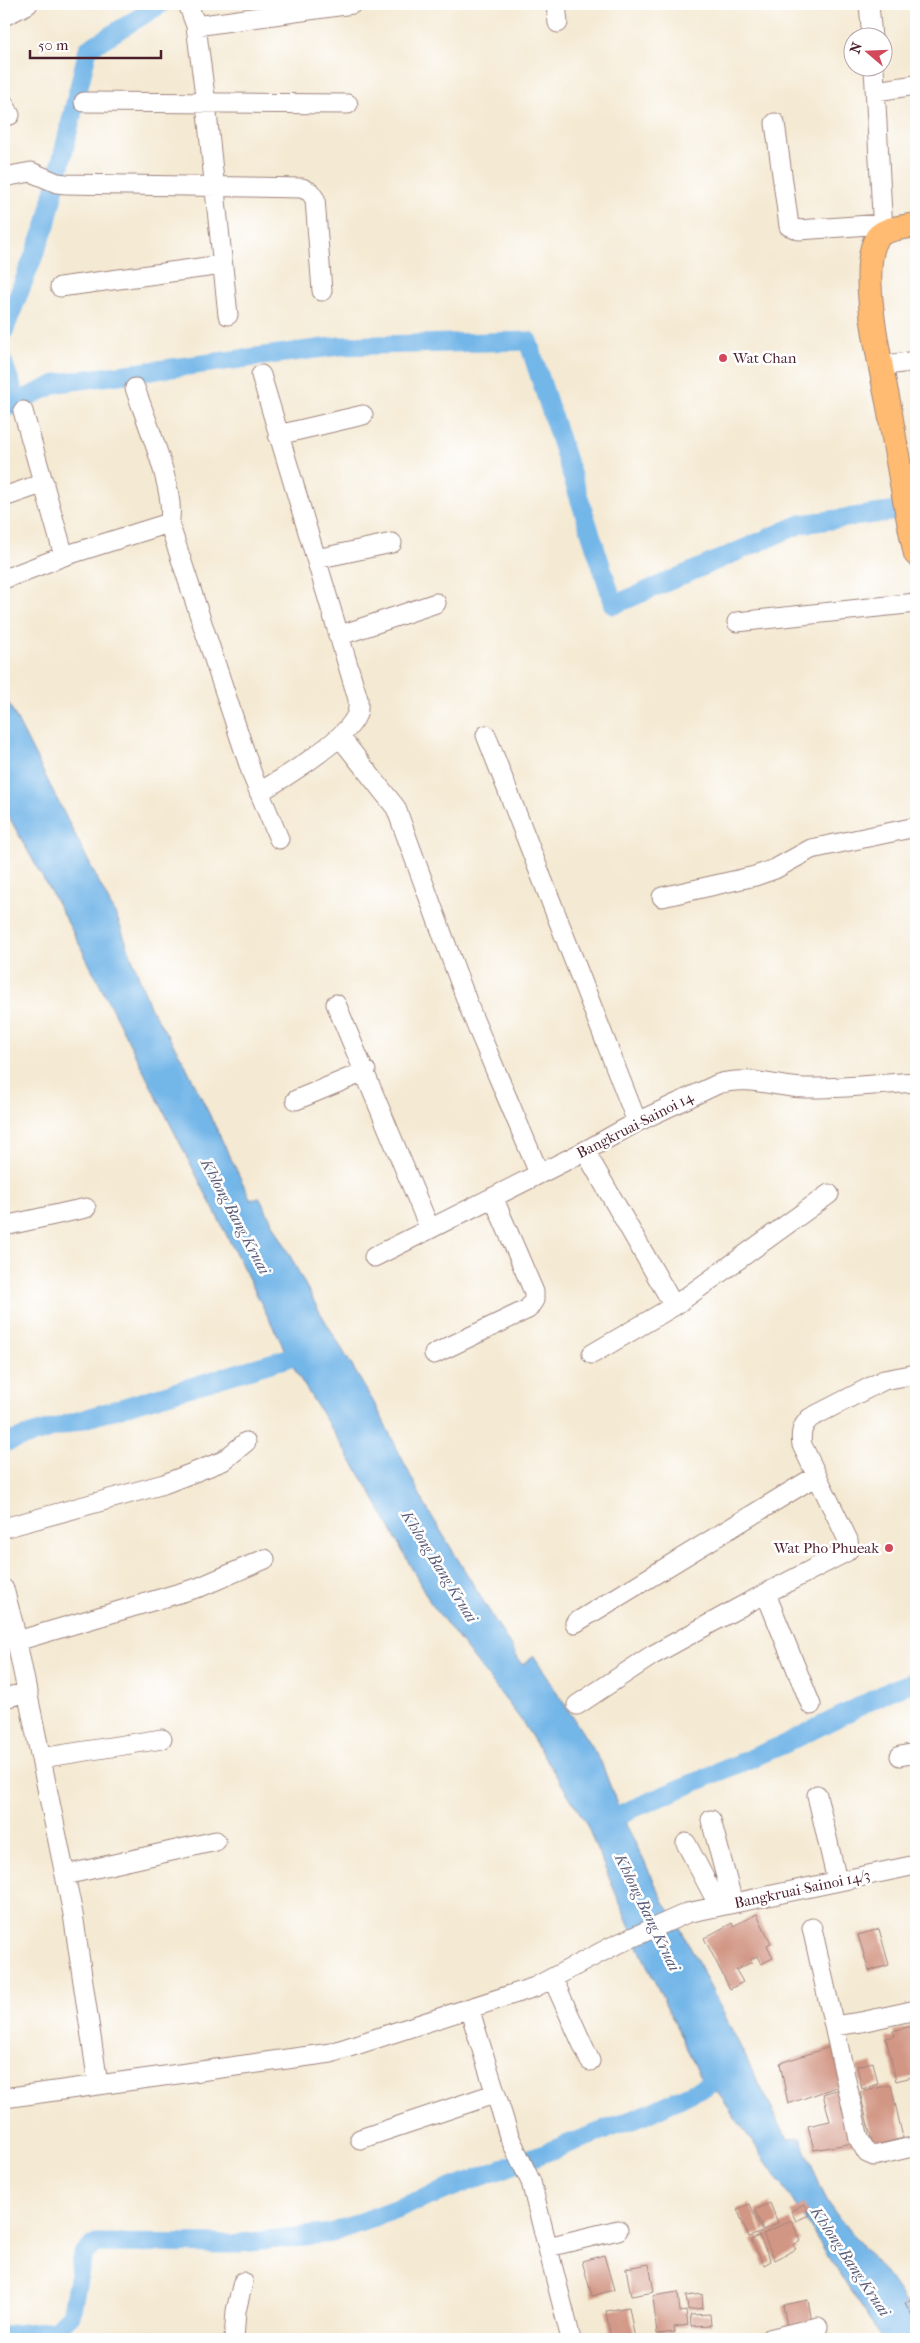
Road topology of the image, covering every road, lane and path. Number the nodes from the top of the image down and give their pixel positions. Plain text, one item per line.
1 (28, 4) edge
2 (188, 4) edge
3 (352, 4) edge
4 (556, 4) edge
5 (869, 4) edge
6 (4, 16) edge
7 (558, 23) dead end
8 (196, 26) junction
9 (871, 28) edge
10 (875, 78) edge
11 (916, 85) edge
12 (876, 91) junction
13 (84, 102) dead end
14 (206, 104) junction
15 (348, 104) dead end
16 (775, 123) dead end
17 (4, 176) edge
18 (214, 185) junction
19 (916, 225) edge
20 (883, 228) junction
21 (222, 265) junction
22 (60, 287) dead end
23 (322, 291) dead end
24 (228, 315) dead end
25 (916, 361) edge
26 (880, 366) junction
27 (261, 375) dead end
28 (135, 388) dead end
29 (23, 411) dead end
30 (363, 414) dead end
31 (278, 435) junction
32 (44, 483) junction
33 (4, 497) edge
34 (168, 523) junction
35 (392, 543) dead end
36 (916, 554) edge
37 (64, 556) junction
38 (316, 559) junction
39 (4, 579) edge
40 (436, 603) dead end
41 (916, 603) edge
42 (737, 622) dead end
43 (338, 636) junction
44 (486, 735) dead end
45 (340, 737) junction
46 (259, 792) junction
47 (916, 827) edge
48 (278, 839) dead end
49 (662, 897) dead end
50 (336, 1004) dead end
51 (366, 1071) junction
52 (916, 1082) edge
53 (296, 1100) dead end
54 (637, 1122) junction
55 (585, 1151) junction
56 (539, 1173) junction
57 (829, 1194) dead end
58 (494, 1197) junction
59 (86, 1208) dead end
60 (4, 1226) edge
61 (429, 1227) junction
62 (374, 1256) dead end
63 (674, 1306) junction
64 (434, 1354) dead end
65 (592, 1354) dead end
66 (916, 1374) edge
67 (246, 1442) dead end
68 (816, 1476) junction
69 (4, 1528) edge
70 (265, 1559) dead end
71 (4, 1589) edge
72 (766, 1594) junction
73 (575, 1623) dead end
74 (17, 1641) junction
75 (28, 1692) junction
76 (4, 1698) edge
77 (577, 1705) dead end
78 (811, 1705) dead end
79 (162, 1739) dead end
80 (41, 1758) junction
81 (817, 1795) dead end
82 (711, 1820) dead end
83 (216, 1841) dead end
84 (686, 1843) dead end
85 (916, 1865) edge
86 (66, 1875) junction
87 (837, 1880) junction
88 (726, 1905) junction
89 (812, 1928) dead end
90 (553, 1979) junction
91 (469, 2008) junction
92 (916, 2010) edge
93 (834, 2026) junction
94 (590, 2061) dead end
95 (98, 2084) junction
96 (494, 2094) junction
97 (4, 2098) edge
98 (360, 2139) dead end
99 (916, 2146) edge
100 (618, 2230) dead end
101 (548, 2247) junction
102 (243, 2282) dead end
103 (818, 2327) dead end
104 (234, 2339) edge
105 (572, 2339) edge
106 (769, 2339) edge

1 - 6 street
2 - 8 street
3 - 8 street
4 - 7 street
5 - 9 street
8 - 14 street
10 - 12 street
11 - 12 street
12 - 20 street
13 - 14 street
14 - 15 street
14 - 18 street
16 - 20 street
17 - 18 street
18 - 21 street
18 - 23 street
19 - 20 main road
20 - 26 main road
21 - 22 street
21 - 24 street
25 - 26 street
26 - 36 main road
27 - 31 street
28 - 34 street
29 - 32 street
30 - 31 street
31 - 38 street
32 - 33 street
32 - 37 street
34 - 37 street
34 - 46 street
35 - 38 street
37 - 39 street
38 - 43 street
40 - 43 street
41 - 42 street
43 - 45 street
44 - 54 street
45 - 46 street
45 - 56 street
46 - 48 street
47 - 49 street
50 - 51 street
51 - 53 street
51 - 61 street
52 - 54 street, Bangkruai-Sainoi 14
54 - 55 street, Bangkruai-Sainoi 14
55 - 56 street, Bangkruai-Sainoi 14
55 - 63 street
56 - 58 street, Bangkruai-Sainoi 14
57 - 63 street
58 - 61 street, Bangkruai-Sainoi 14
58 - 64 street
59 - 60 street
61 - 62 street, Bangkruai-Sainoi 14
63 - 65 street
66 - 68 street
67 - 69 street
68 - 72 street
68 - 73 street
70 - 74 street
71 - 74 street
72 - 77 street
72 - 78 street
74 - 75 street
75 - 76 street
75 - 80 street
79 - 80 street
80 - 86 street
81 - 87 street
82 - 88 street
83 - 86 street
84 - 88 street
85 - 87 street, Bangkruai-Sainoi 14/3
86 - 95 street
87 - 88 street, Bangkruai-Sainoi 14/3
88 - 90 street, Bangkruai-Sainoi 14/3
89 - 93 street
90 - 91 street, Bangkruai-Sainoi 14/3
90 - 94 street
91 - 95 street, Bangkruai-Sainoi 14/3
91 - 96 street
92 - 93 street
93 - 99 street
95 - 97 street, Bangkruai-Sainoi 14/3
96 - 98 street
96 - 101 street
100 - 101 street
101 - 105 street
102 - 104 street
103 - 106 street

